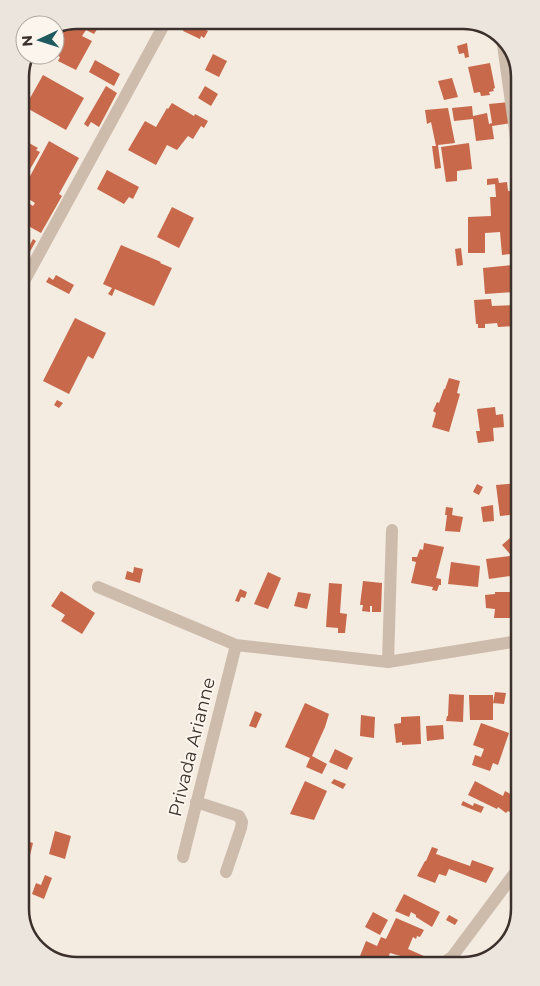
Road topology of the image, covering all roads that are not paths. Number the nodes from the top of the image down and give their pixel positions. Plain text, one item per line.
1 (162, 29) edge
2 (504, 52) edge
3 (511, 102) edge
4 (29, 272) edge
5 (392, 530) dead end
6 (98, 587) dead end
7 (511, 642) edge
8 (236, 646) junction
9 (388, 662) junction
10 (196, 802) junction
11 (183, 857) dead end
12 (226, 872) dead end
13 (511, 878) edge
14 (452, 957) edge

1 - 4 street
2 - 3 street
5 - 9 street
6 - 8 street
7 - 9 street
8 - 9 street
8 - 10 street, Privada Arianne
10 - 11 street, Privada Arianne
10 - 12 street
13 - 14 street

